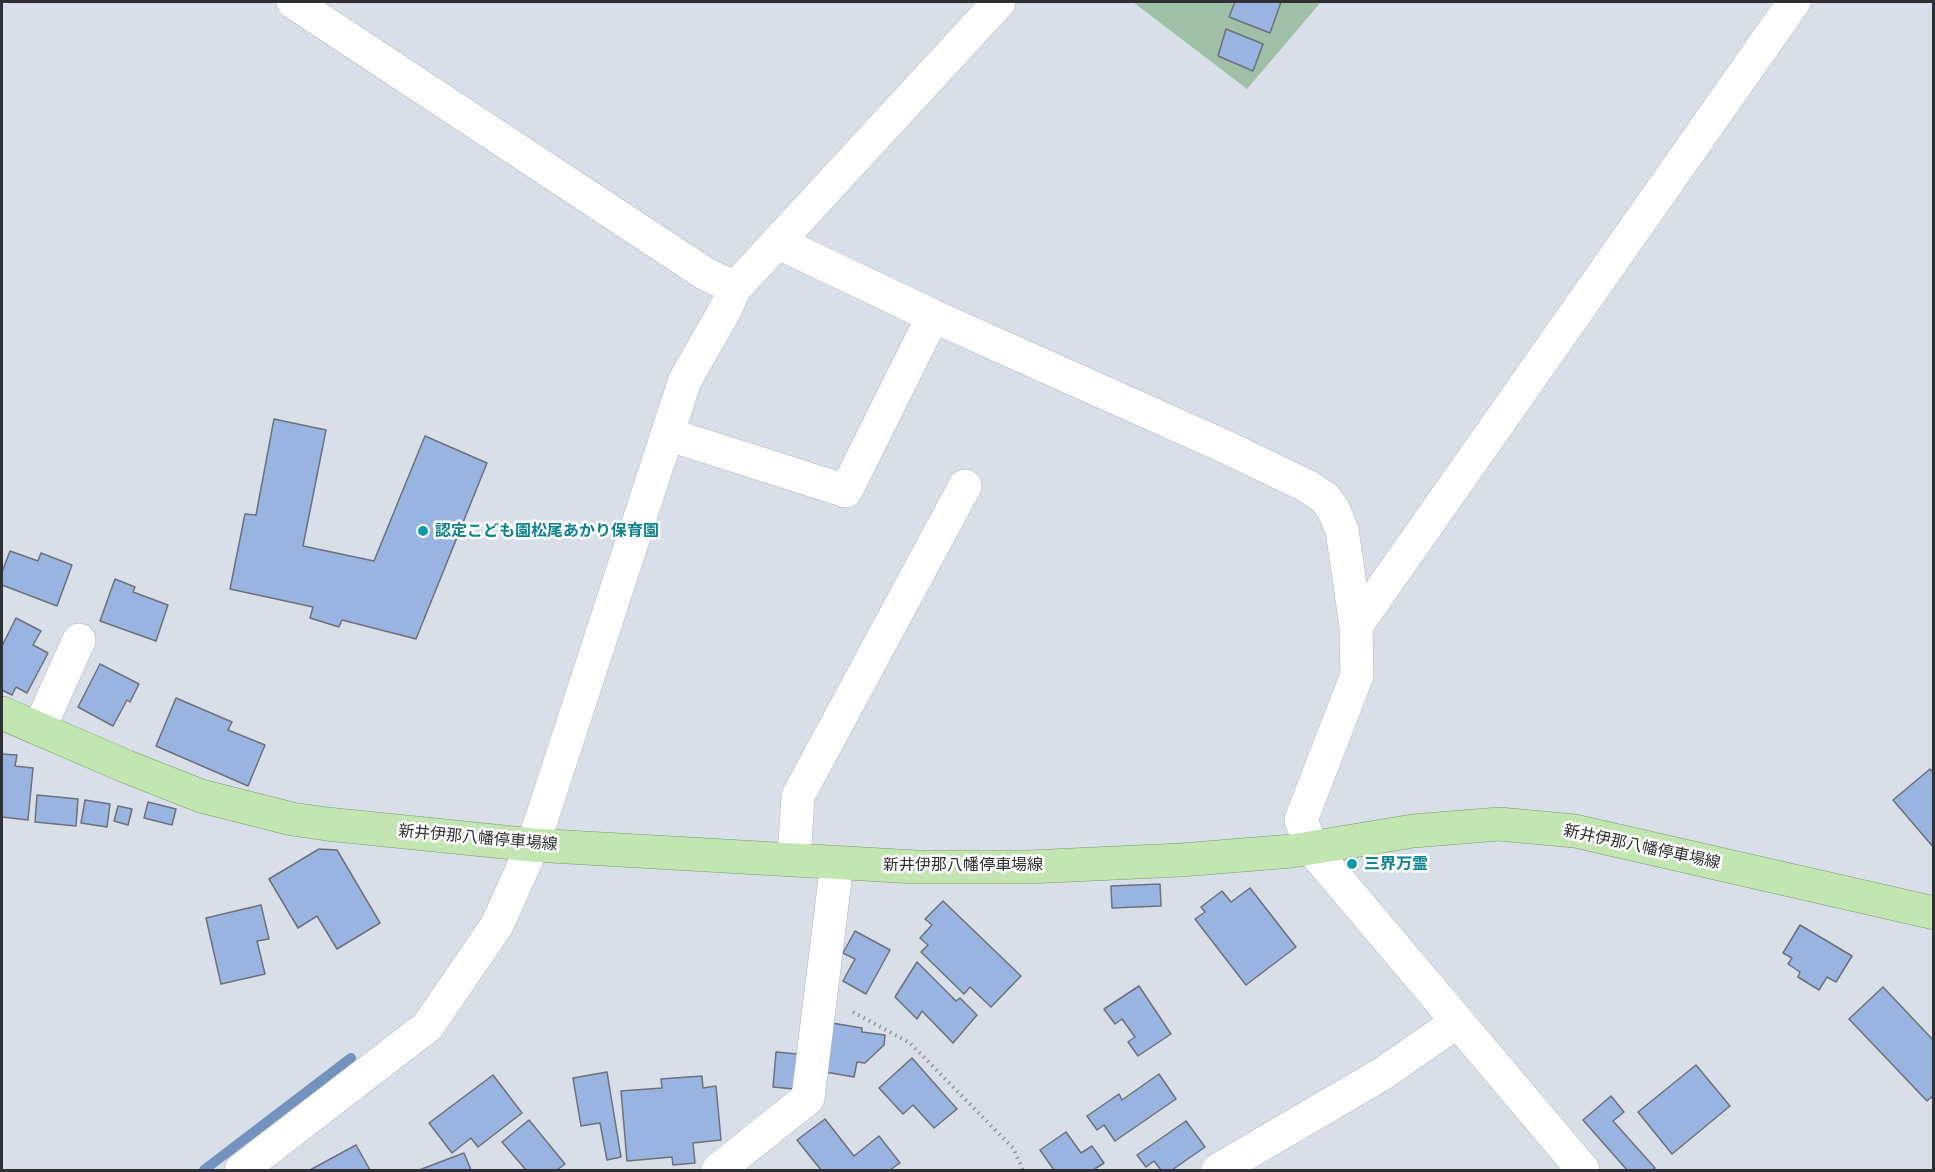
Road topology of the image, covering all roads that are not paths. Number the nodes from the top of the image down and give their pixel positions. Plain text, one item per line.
1 (293, 2) edge
2 (999, 2) edge
3 (1794, 2) edge
4 (777, 242) junction
5 (735, 288) junction
6 (933, 316) junction
7 (667, 434) junction
8 (964, 486) dead end
9 (1356, 626) junction
10 (79, 640) dead end
11 (2, 713) edge
12 (39, 729) junction
13 (533, 845) junction
14 (1312, 849) junction
15 (794, 859) junction
16 (837, 862) junction
17 (1928, 906) edge
18 (1458, 1022) junction
19 (241, 1170) edge
20 (718, 1170) edge
21 (1218, 1170) edge
22 (1583, 1170) edge

1 - 5 street
2 - 4 street
3 - 9 street
4 - 5 street
4 - 6 street
5 - 7 street
6 - 7 street
6 - 9 street
7 - 13 street
8 - 15 street
9 - 14 street
10 - 12 street
11 - 12 main road, 新井伊那八幡停車場線
12 - 13 main road, 新井伊那八幡停車場線
13 - 15 main road, 新井伊那八幡停車場線
13 - 19 street
14 - 16 main road, 新井伊那八幡停車場線
14 - 17 main road, 新井伊那八幡停車場線
14 - 18 street
15 - 16 main road, 新井伊那八幡停車場線
16 - 20 street
18 - 21 street
18 - 22 street

